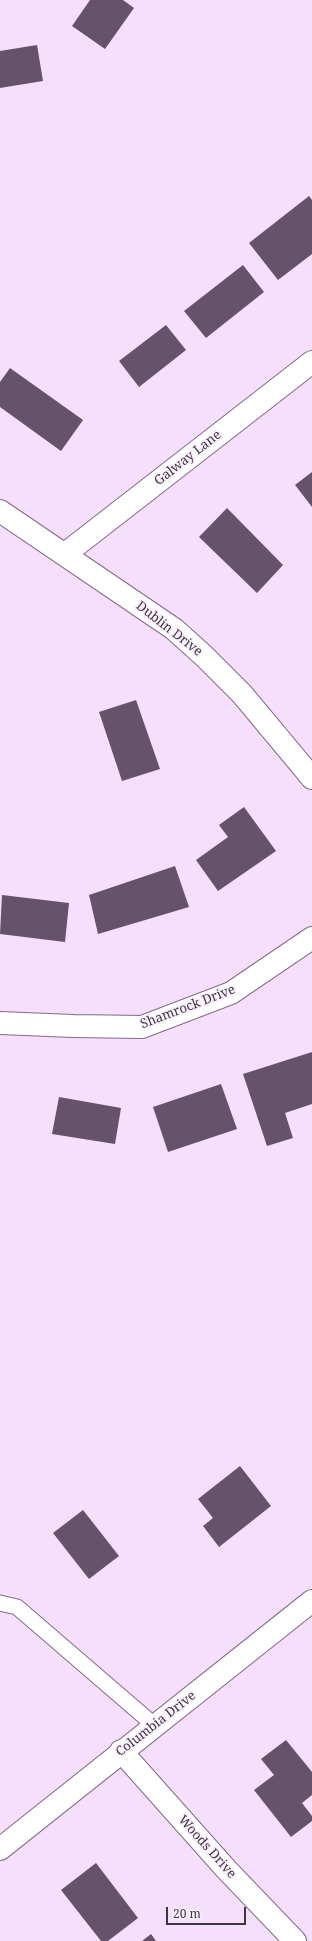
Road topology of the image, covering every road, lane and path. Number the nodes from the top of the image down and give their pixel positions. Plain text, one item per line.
1 (312, 362) edge
2 (0, 511) edge
3 (65, 554) junction
4 (312, 778) edge
5 (312, 938) edge
6 (0, 1022) edge
7 (312, 1601) edge
8 (0, 1603) edge
9 (154, 1725) junction
10 (121, 1751) junction
11 (0, 1849) edge
12 (295, 1941) edge

1 - 3 street, Galway Lane
2 - 3 street, Dublin Drive
3 - 4 street, Dublin Drive
5 - 6 street, Shamrock Drive
7 - 9 street, Columbia Drive
8 - 9 lane
9 - 10 street, Columbia Drive
10 - 11 street, Columbia Drive
10 - 12 street, Woods Drive

